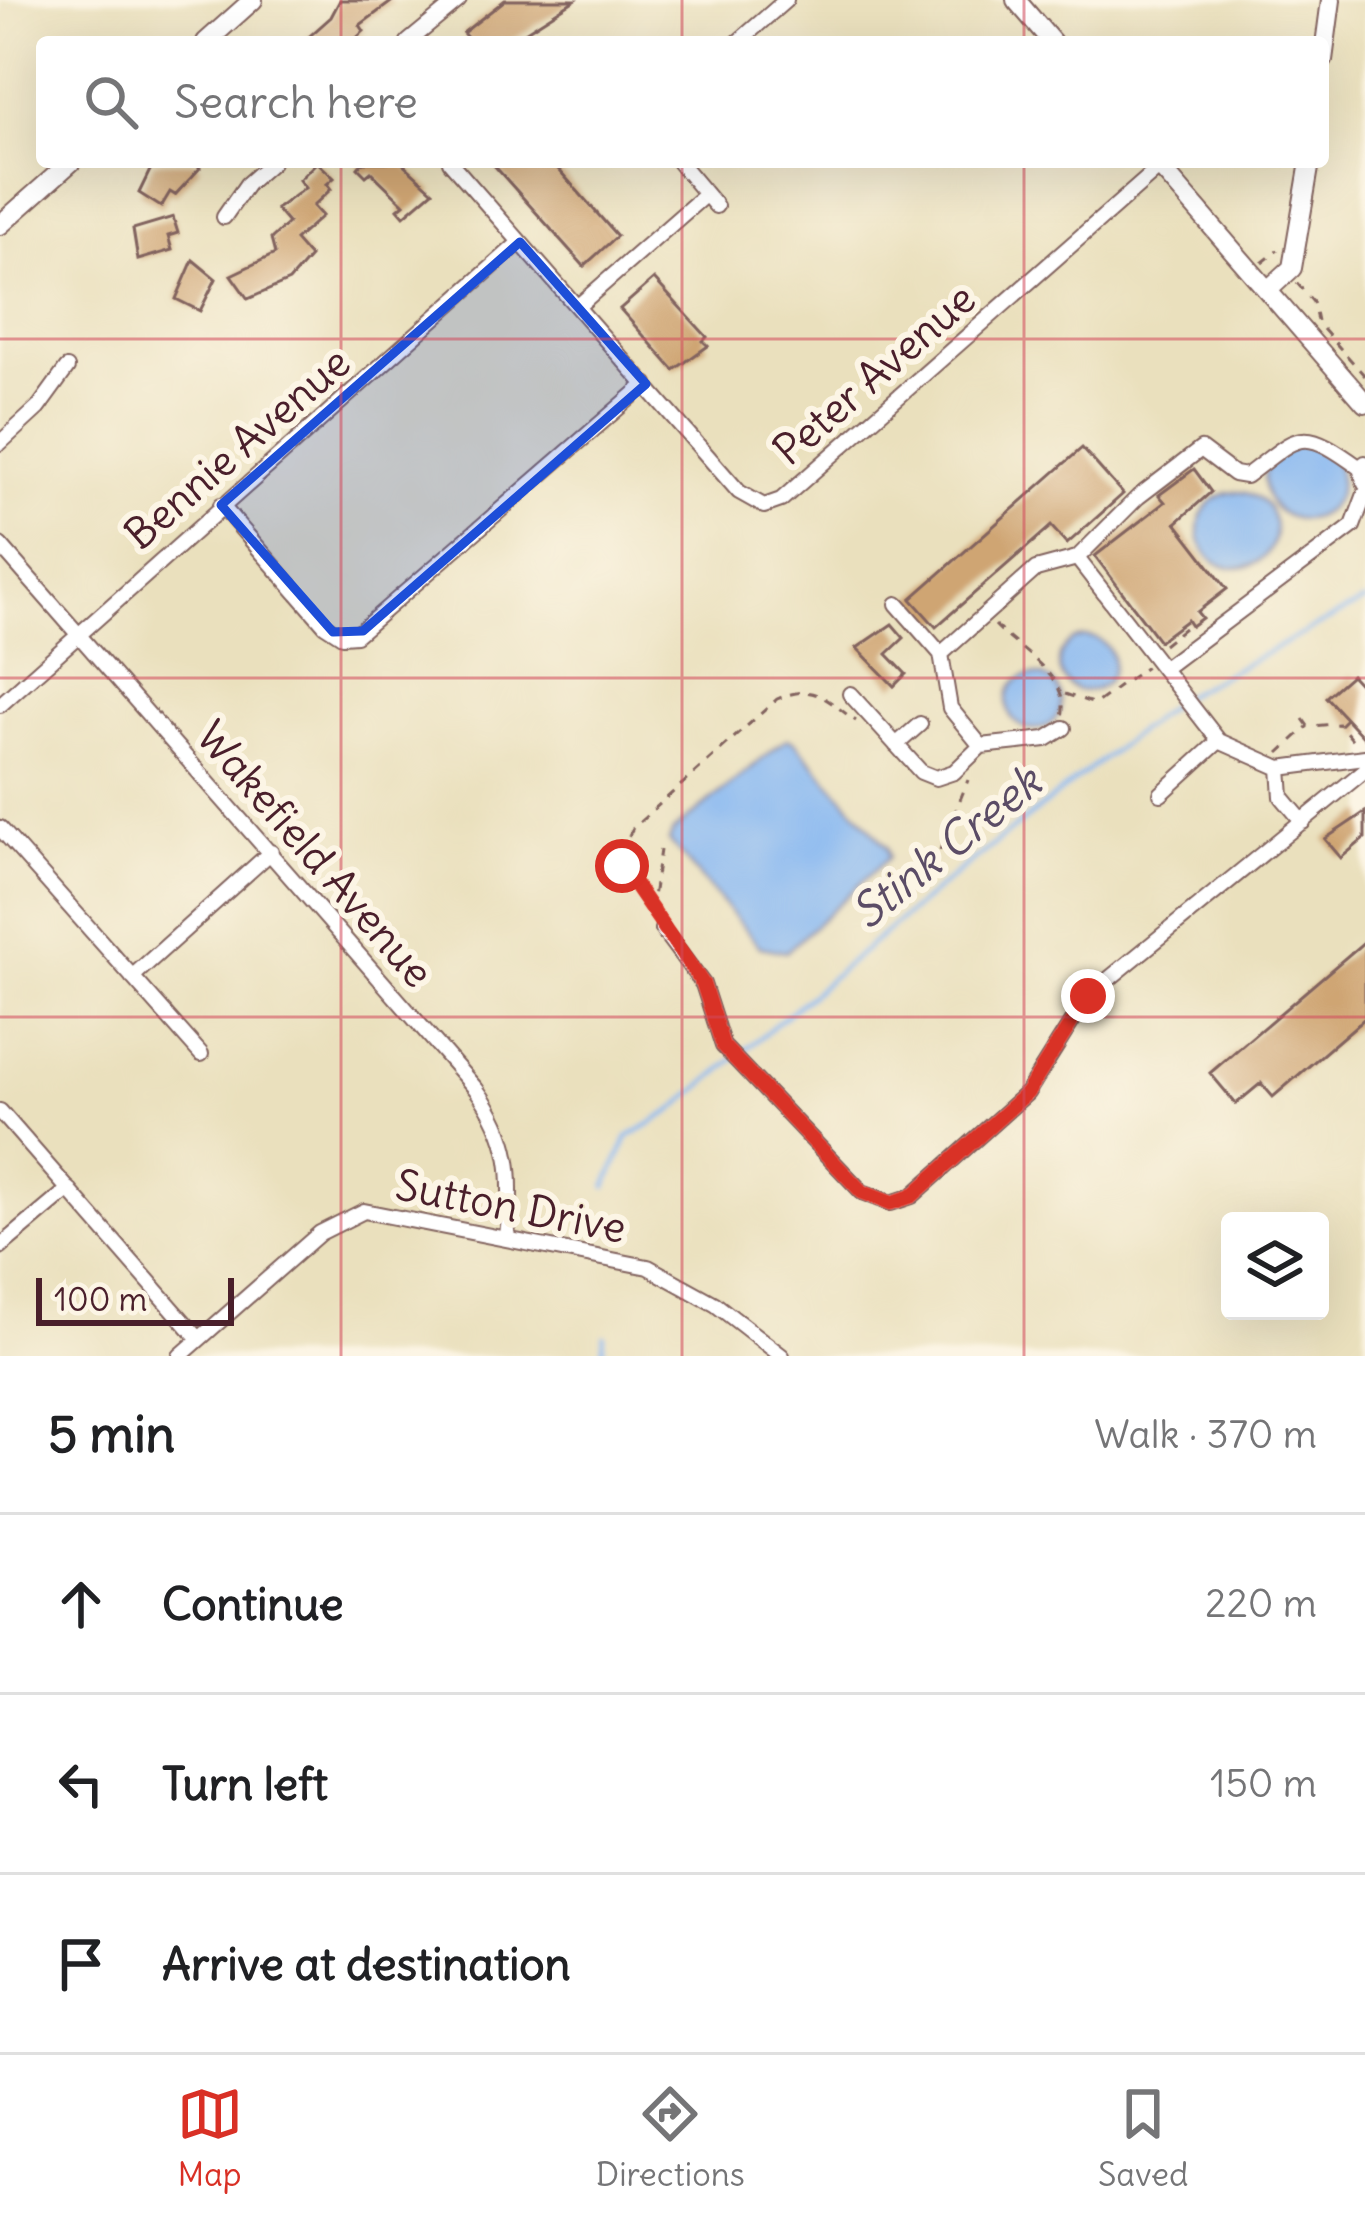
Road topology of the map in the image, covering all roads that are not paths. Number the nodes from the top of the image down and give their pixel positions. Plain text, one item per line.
1 (254, 0) edge
2 (459, 0) edge
3 (787, 0) edge
4 (1016, 0) edge
5 (1331, 0) edge
6 (213, 36) edge
7 (415, 36) edge
8 (745, 36) edge
9 (1047, 36) edge
10 (1326, 36) edge
11 (64, 168) edge
12 (267, 168) edge
13 (455, 168) edge
14 (684, 168) edge
15 (1153, 168) edge
16 (1161, 168) edge
17 (1309, 168) edge
18 (224, 218) dead end
19 (0, 225) edge
20 (520, 242) junction
21 (1268, 290) junction
22 (577, 307) junction
23 (67, 368) dead end
24 (646, 384) junction
25 (1365, 403) edge
26 (0, 443) edge
27 (1362, 465) edge
28 (1365, 484) edge
29 (1365, 494) edge
30 (221, 505) junction
31 (0, 545) edge
32 (1077, 558) junction
33 (897, 604) dead end
34 (77, 632) junction
35 (941, 654) junction
36 (1158, 660) junction
37 (850, 694) dead end
38 (0, 706) edge
39 (920, 724) dead end
40 (1061, 729) road end
41 (1219, 741) junction
42 (896, 745) junction
43 (980, 746) junction
44 (1365, 756) edge
45 (1275, 765) junction
46 (1365, 770) edge
47 (1161, 794) dead end
48 (1303, 822) junction
49 (0, 828) edge
50 (271, 852) junction
51 (662, 928) road end
52 (132, 976) junction
53 (201, 1054) dead end
54 (0, 1111) edge
55 (69, 1189) junction
56 (507, 1236) junction
57 (0, 1247) edge
58 (200, 1339) junction
59 (760, 1350) edge
60 (180, 1356) edge
61 (782, 1356) edge

1 - 6 main road
2 - 7 street
3 - 8 street
4 - 9 main road
5 - 10 main road
11 - 19 main road
12 - 18 street
13 - 20 street, Peter Avenue
14 - 22 street
15 - 24 street, Peter Avenue
16 - 21 main road
17 - 21 main road
20 - 22 street, Peter Avenue
20 - 30 street, Bennie Avenue
21 - 25 main road
22 - 24 street, Peter Avenue
23 - 26 street
24 - 30 street
27 - 28 street
27 - 32 street
29 - 36 street
30 - 34 street, Bennie Avenue
31 - 34 street, Wakefield Avenue
32 - 35 street
32 - 36 street
33 - 35 street
34 - 38 street, Bennie Avenue
34 - 50 street, Wakefield Avenue
35 - 43 street
36 - 41 street
37 - 42 street
39 - 42 street
40 - 43 street
41 - 45 street
41 - 47 street
42 - 43 street
44 - 45 street
45 - 48 street
46 - 48 street
48 - 51 street
49 - 52 street
50 - 52 street
50 - 56 street, Wakefield Avenue
52 - 53 street
54 - 55 street
55 - 57 street
55 - 58 street
56 - 58 street, Sutton Drive
56 - 59 street, Sutton Drive
58 - 60 street, Sutton Drive
59 - 61 street, Sutton Drive

